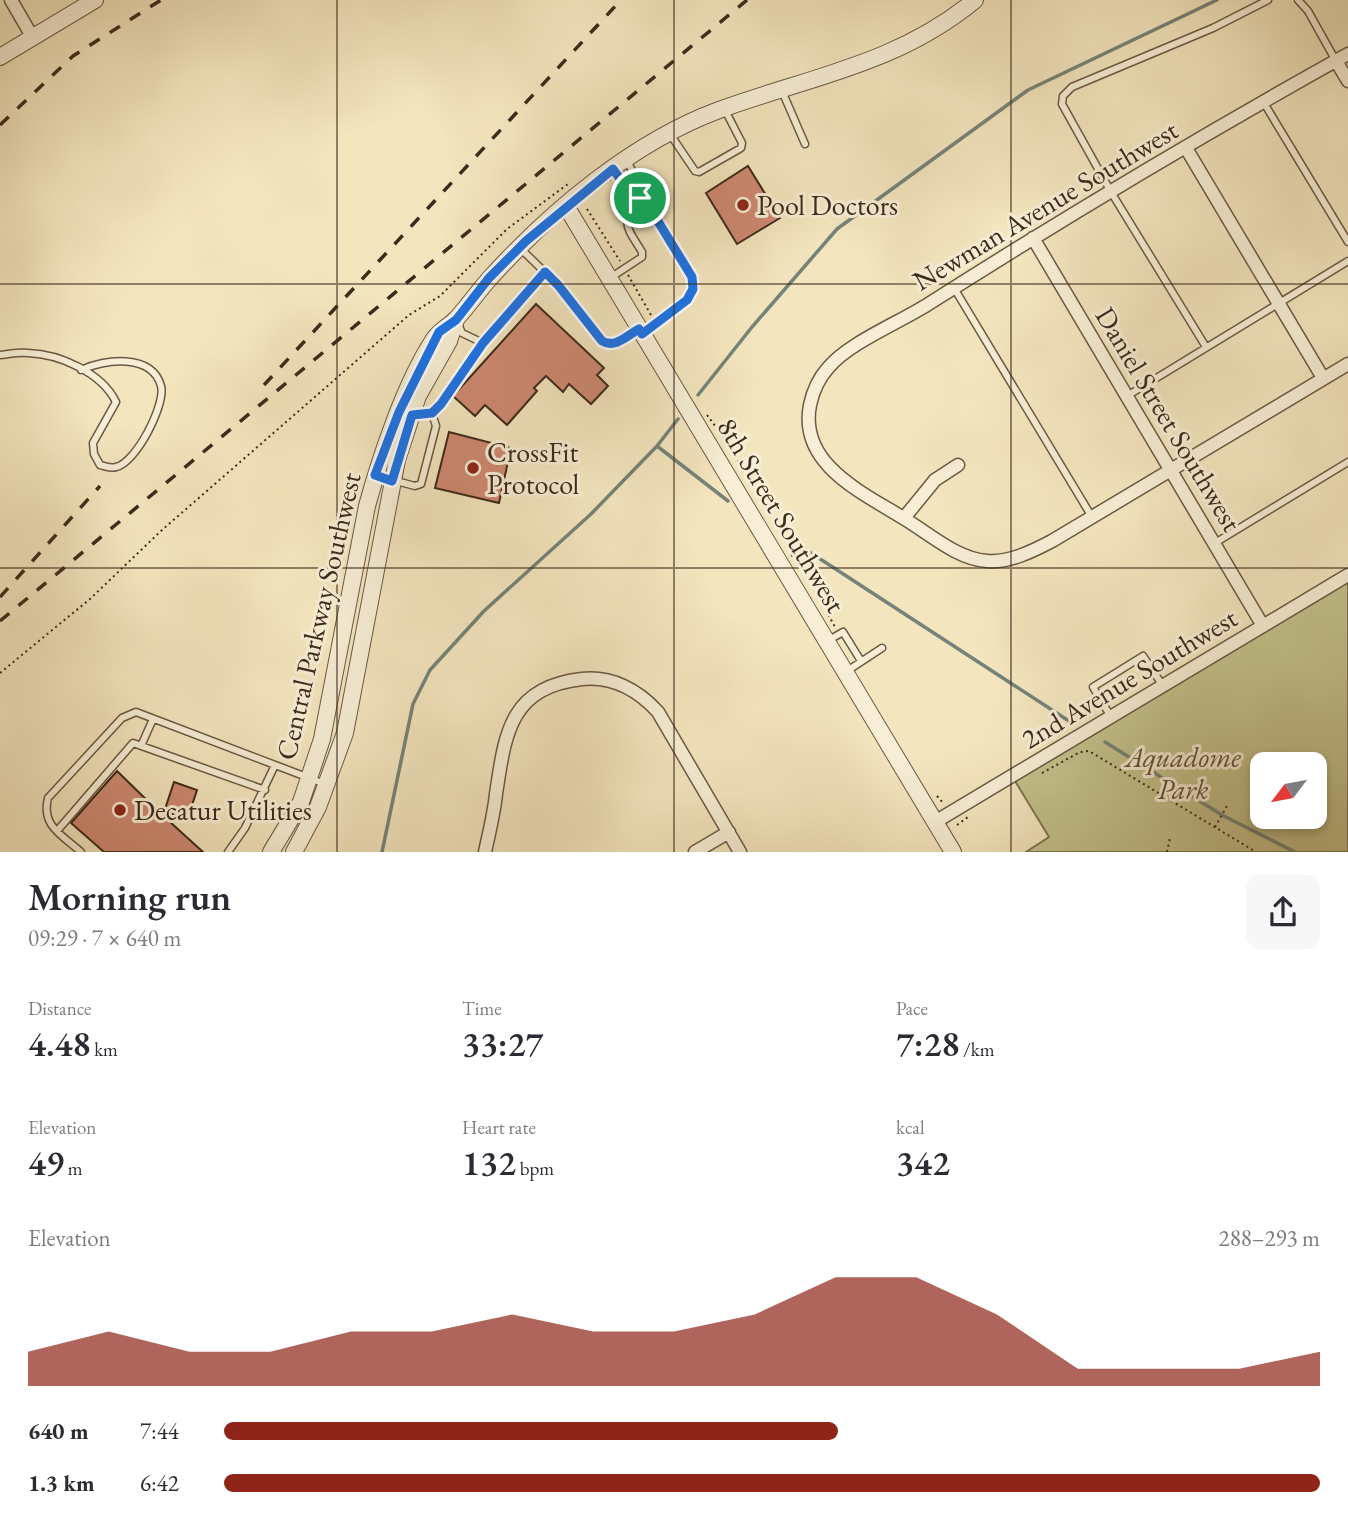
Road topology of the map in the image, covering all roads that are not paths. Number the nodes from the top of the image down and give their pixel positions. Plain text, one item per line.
1 (10, 0) edge
2 (95, 0) edge
3 (975, 0) edge
4 (1268, 0) edge
5 (1297, 0) edge
6 (33, 38) junction
7 (1348, 54) edge
8 (0, 57) edge
9 (1336, 61) junction
10 (1348, 81) edge
11 (781, 90) junction
12 (1264, 103) junction
13 (724, 109) junction
14 (669, 133) junction
15 (805, 144) dead end
16 (1186, 148) junction
17 (627, 159) junction
18 (613, 169) junction
19 (1111, 192) junction
20 (640, 198) junction
21 (566, 206) junction
22 (1033, 238) junction
23 (1348, 242) edge
24 (520, 247) junction
25 (1348, 261) edge
26 (545, 272) junction
27 (609, 278) junction
28 (954, 288) junction
29 (1277, 304) junction
30 (456, 320) junction
31 (646, 329) junction
32 (483, 343) junction
33 (1206, 347) junction
34 (0, 355) edge
35 (1348, 364) edge
36 (81, 370) junction
37 (1323, 378) junction
38 (1127, 396) junction
39 (432, 413) junction
40 (412, 415) junction
41 (1348, 462) edge
42 (958, 465) dead end
43 (1171, 469) junction
44 (375, 475) junction
45 (392, 481) junction
46 (1092, 517) junction
47 (904, 518) junction
48 (1215, 543) junction
49 (1348, 575) edge
50 (1263, 626) junction
51 (833, 638) junction
52 (882, 648) dead end
53 (861, 661) junction
54 (845, 672) junction
55 (1163, 686) junction
56 (1111, 717) junction
57 (153, 719) junction
58 (141, 746) junction
59 (275, 765) junction
60 (309, 777) junction
61 (327, 785) junction
62 (265, 790) junction
63 (935, 821) junction
64 (57, 831) junction
65 (729, 832) junction
66 (81, 852) edge
67 (228, 852) edge
68 (271, 852) edge
69 (294, 852) edge
70 (485, 852) edge
71 (695, 852) edge
72 (740, 852) edge
73 (953, 852) edge

1 - 6 street
2 - 6 street
3 - 11 street, Central Parkway Southwest
4 - 19 lane
5 - 9 lane
6 - 8 street
7 - 9 street, Newman Avenue Southwest
9 - 10 street
9 - 12 street, Newman Avenue Southwest
11 - 13 street, Central Parkway Southwest
11 - 15 lane
12 - 16 street, Newman Avenue Southwest
12 - 23 lane
13 - 14 street, Central Parkway Southwest
13 - 14 lane
14 - 17 street, Central Parkway Southwest
16 - 19 street, Newman Avenue Southwest
16 - 29 street
17 - 18 street, Central Parkway Southwest
17 - 20 lane
18 - 20 lane
18 - 21 street, Central Parkway Southwest
19 - 22 street, Newman Avenue Southwest
19 - 33 lane
20 - 27 lane
20 - 31 lane
21 - 24 street, Central Parkway Southwest
21 - 27 street, 8th Street Southwest
22 - 28 street, Newman Avenue Southwest
22 - 38 street, Daniel Street Southwest
24 - 26 lane
24 - 30 street, Central Parkway Southwest
25 - 29 lane
26 - 31 lane
26 - 32 lane
27 - 31 street, 8th Street Southwest
28 - 46 lane
28 - 47 street, Newman Avenue Southwest
29 - 33 lane
29 - 37 street
30 - 32 lane
30 - 40 street, Central Parkway Southwest
30 - 44 street, Central Parkway Southwest
31 - 51 street, 8th Street Southwest
32 - 39 lane
33 - 38 lane
34 - 36 lane
35 - 37 street
36 - 36 lane
37 - 43 street
38 - 43 street, Daniel Street Southwest
39 - 40 lane
39 - 45 lane
40 - 45 street, Central Parkway Southwest
41 - 48 lane
42 - 47 street
43 - 46 street
43 - 48 street, Daniel Street Southwest
44 - 45 lane
44 - 60 street, Central Parkway Southwest
45 - 61 street, Central Parkway Southwest
46 - 47 street
48 - 50 street, Daniel Street Southwest
49 - 50 street, 2nd Avenue Southwest
50 - 55 street, 2nd Avenue Southwest
51 - 53 lane
51 - 54 street, 8th Street Southwest
52 - 53 lane
53 - 54 lane
54 - 63 street, 8th Street Southwest
55 - 56 street, 2nd Avenue Southwest
55 - 56 lane
56 - 63 street, 2nd Avenue Southwest
57 - 58 lane
57 - 59 lane
57 - 64 lane
58 - 62 lane
58 - 64 lane
59 - 60 lane
59 - 62 lane
60 - 61 lane
60 - 68 street, Central Parkway Southwest
61 - 69 street, Central Parkway Southwest
62 - 67 lane
63 - 73 street, 8th Street Southwest
64 - 66 lane
65 - 70 street
65 - 71 street
65 - 72 street

